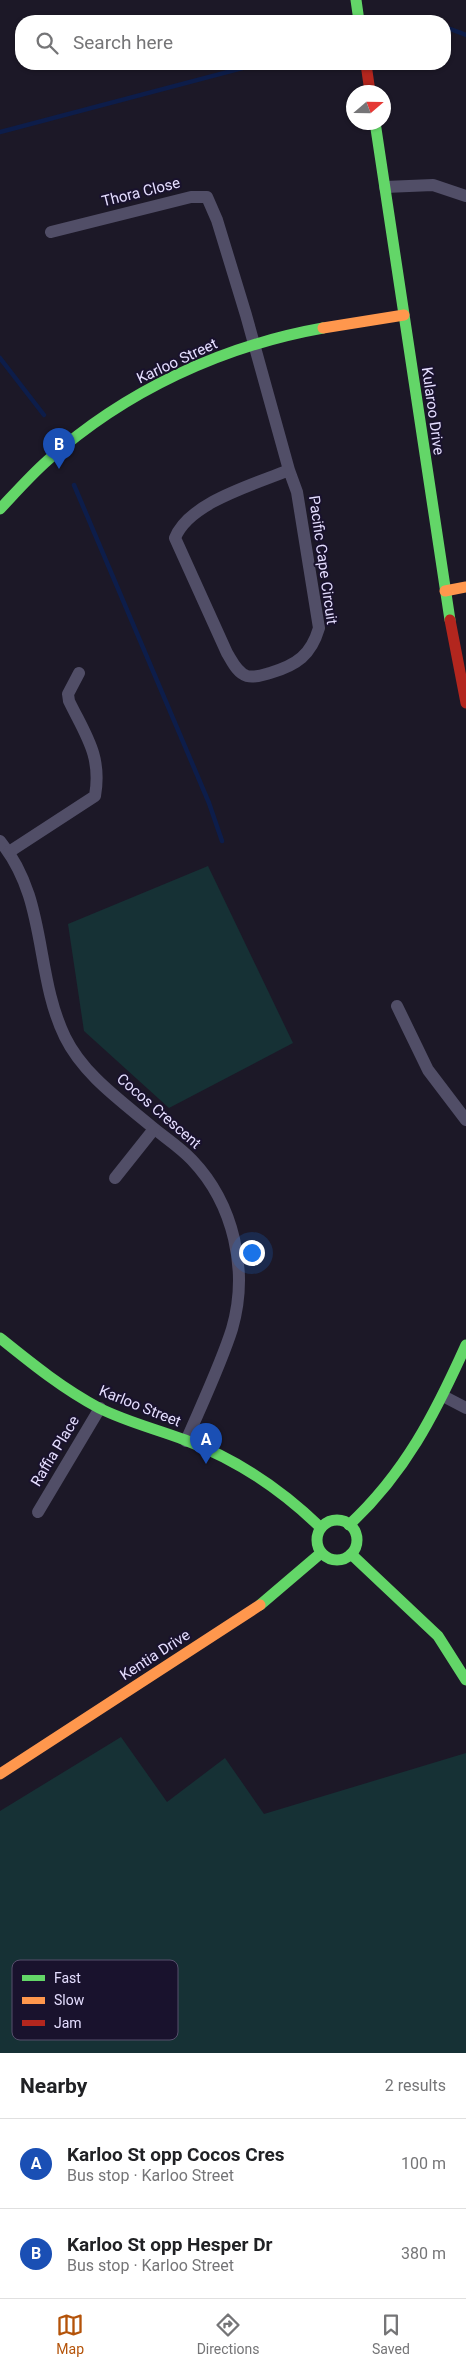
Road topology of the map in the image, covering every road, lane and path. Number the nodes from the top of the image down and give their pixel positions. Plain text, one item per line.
1 (356, 0) edge
2 (358, 15) edge
3 (367, 70) edge
4 (369, 85) edge
5 (376, 130) edge
6 (385, 187) junction
7 (466, 196) edge
8 (51, 232) dead end
9 (404, 315) junction
10 (254, 344) junction
11 (289, 470) junction
12 (0, 509) edge
13 (466, 587) edge
14 (444, 591) junction
15 (79, 672) dead end
16 (466, 703) edge
17 (0, 841) edge
18 (9, 852) junction
19 (397, 1006) dead end
20 (466, 1120) edge
21 (154, 1128) junction
22 (116, 1178) dead end
23 (0, 1338) edge
24 (466, 1345) edge
25 (443, 1396) junction
26 (100, 1408) junction
27 (466, 1408) edge
28 (186, 1441) junction
29 (38, 1512) dead end
30 (350, 1525) junction
31 (321, 1528) junction
32 (321, 1553) junction
33 (351, 1554) junction
34 (466, 1680) edge
35 (0, 1774) edge

1 - 2 street
3 - 4 street
5 - 6 street, Kularoo Drive
6 - 7 street
6 - 9 street, Kularoo Drive
8 - 10 street, Thora Close
9 - 10 street, Karloo Street
9 - 14 street, Kularoo Drive
10 - 11 street, Pacific Cape Circuit
10 - 12 street, Karloo Street
11 - 11 street, Pacific Cape Circuit
13 - 14 street
14 - 16 street, Kularoo Drive
15 - 18 street
17 - 18 street, Cocos Crescent
18 - 21 street, Cocos Crescent
19 - 20 street
21 - 22 street
21 - 28 street, Cocos Crescent
23 - 26 street, Karloo Street
24 - 25 street
25 - 27 street
25 - 30 street
26 - 28 street, Karloo Street
26 - 29 street, Raffia Place
28 - 31 street, Karloo Street
30 - 31 street
30 - 33 street
31 - 32 street
32 - 33 street
32 - 35 street, Kentia Drive
33 - 34 street

